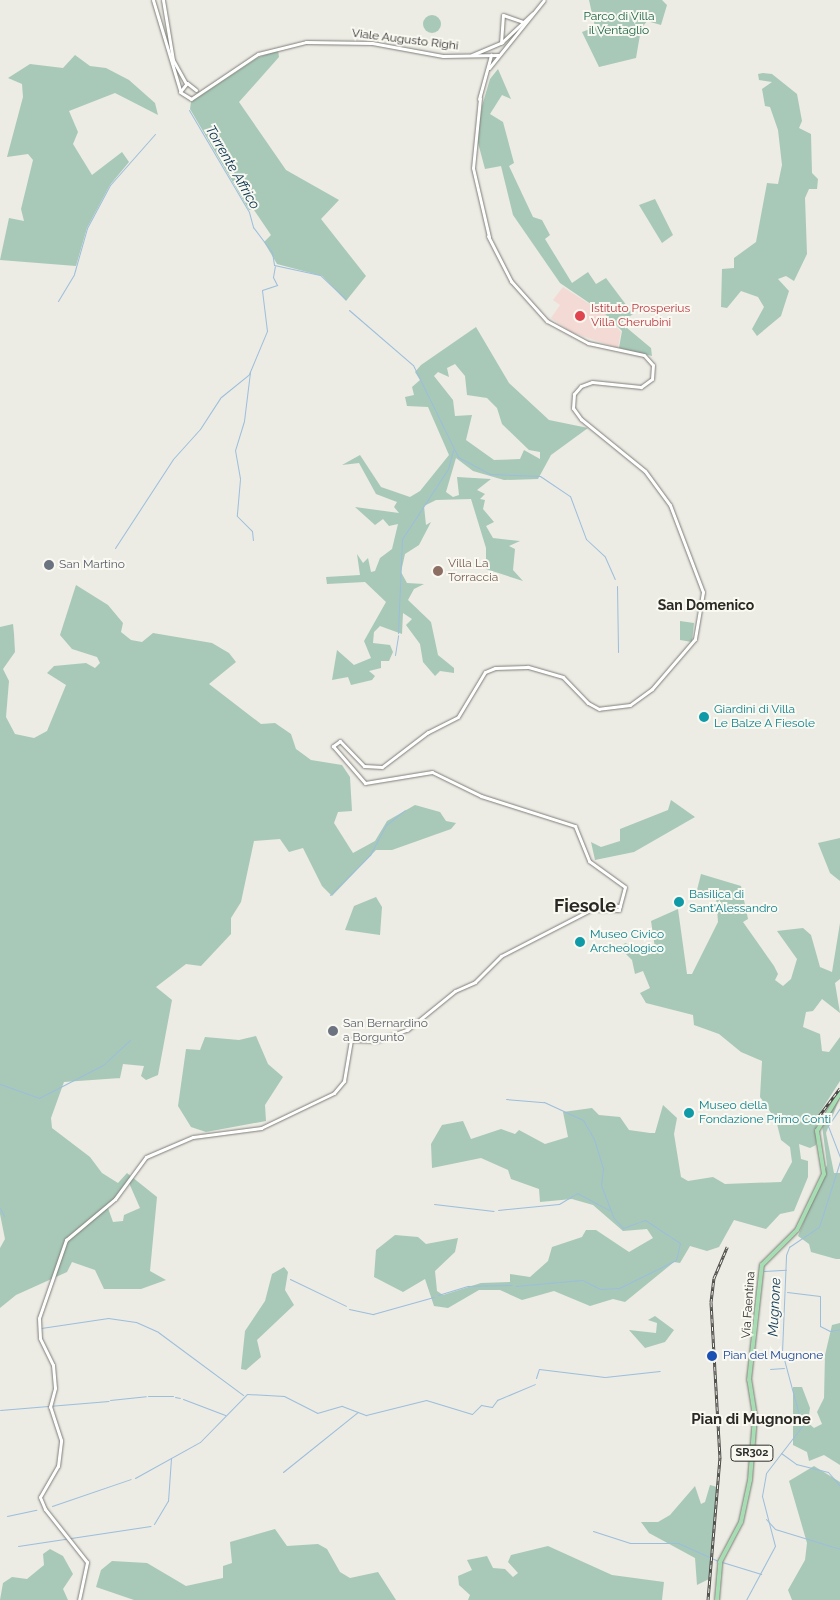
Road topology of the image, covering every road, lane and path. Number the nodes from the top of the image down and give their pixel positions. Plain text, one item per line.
1 (153, 0) edge
2 (163, 0) edge
3 (544, 0) edge
4 (532, 16) junction
5 (523, 22) junction
6 (523, 27) junction
7 (501, 43) junction
8 (492, 49) junction
9 (498, 55) junction
10 (469, 56) junction
11 (491, 56) junction
12 (489, 68) junction
13 (187, 83) junction
14 (180, 90) junction
15 (196, 90) junction
16 (203, 92) junction
17 (193, 97) junction
18 (840, 1093) edge
19 (79, 1600) edge
20 (717, 1600) edge

1 - 14 main road
2 - 13 main road
3 - 4 main road
4 - 5 main road, Viale Augusto Righi
4 - 6 main road
5 - 6 main road
5 - 7 main road, Viale Augusto Righi
5 - 7 main road
6 - 9 main road
7 - 8 main road, Viale Augusto Righi
8 - 10 main road, Viale Augusto Righi
8 - 11 main road
9 - 11 main road, Viale Augusto Righi
9 - 12 main road
10 - 11 main road, Viale Augusto Righi
10 - 16 main road, Viale Augusto Righi
11 - 12 main road
12 - 19 main road
13 - 14 main road
13 - 15 main road
14 - 17 main road
15 - 16 main road
15 - 17 main road
16 - 17 main road, Viale Augusto Righi
18 - 20 main road, Via Faentina / SR302

